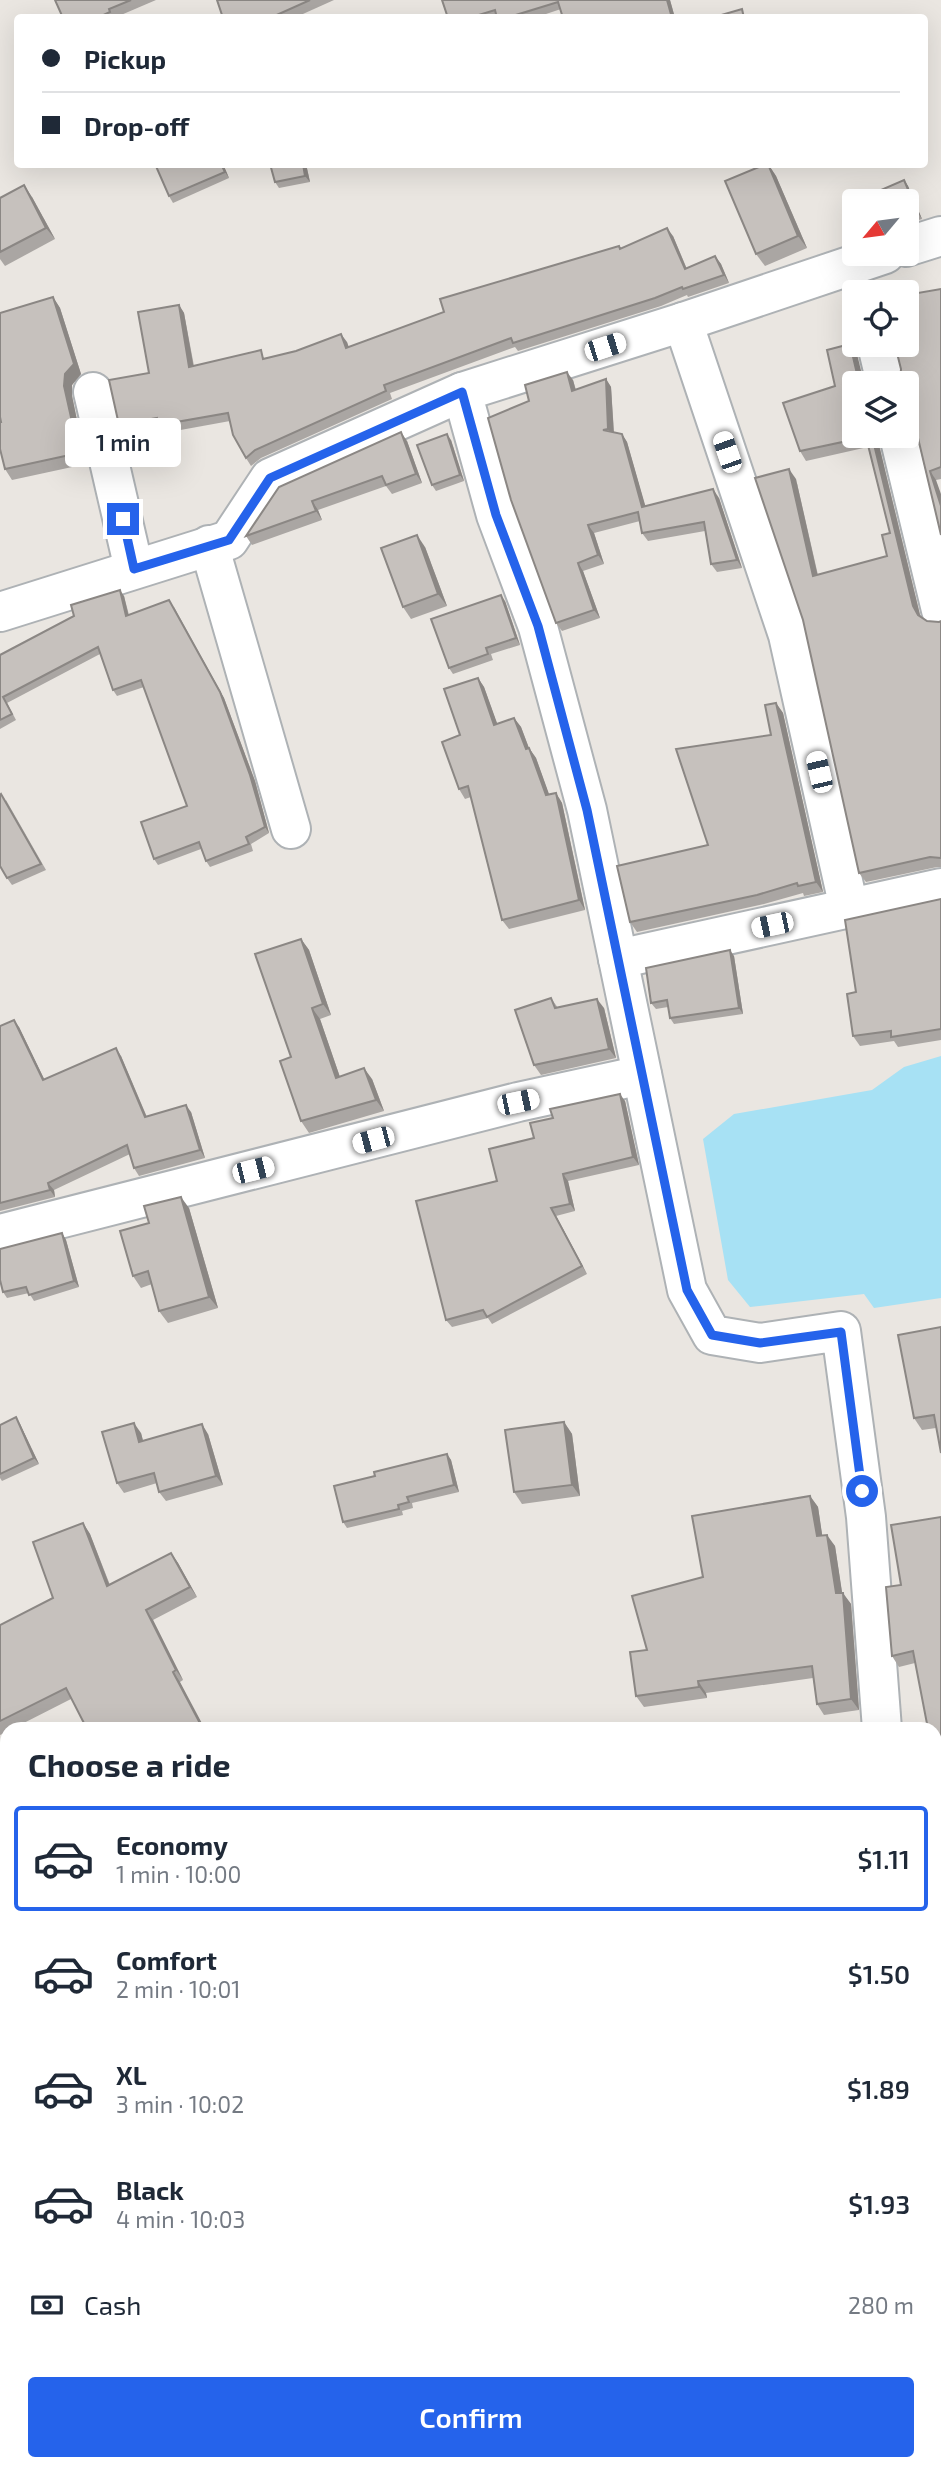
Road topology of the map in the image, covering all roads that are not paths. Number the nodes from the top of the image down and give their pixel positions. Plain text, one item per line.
1 (941, 236) edge
2 (919, 243) edge
3 (869, 270) edge
4 (683, 322) junction
5 (93, 392) dead end
6 (462, 392) junction
7 (903, 448) edge
8 (931, 526) edge
9 (209, 545) junction
10 (134, 569) junction
11 (941, 610) edge
12 (0, 612) edge
13 (290, 829) dead end
14 (941, 888) edge
15 (849, 908) junction
16 (618, 959) junction
17 (642, 1075) junction
18 (0, 1234) edge
19 (881, 1722) edge

1 - 2 street
3 - 4 street
4 - 6 street
4 - 15 street
5 - 10 street
6 - 9 street
6 - 16 street
7 - 8 street
8 - 11 street
9 - 10 street
9 - 13 street
10 - 12 street
14 - 15 street
15 - 16 street
16 - 17 street
17 - 18 street
17 - 19 street

